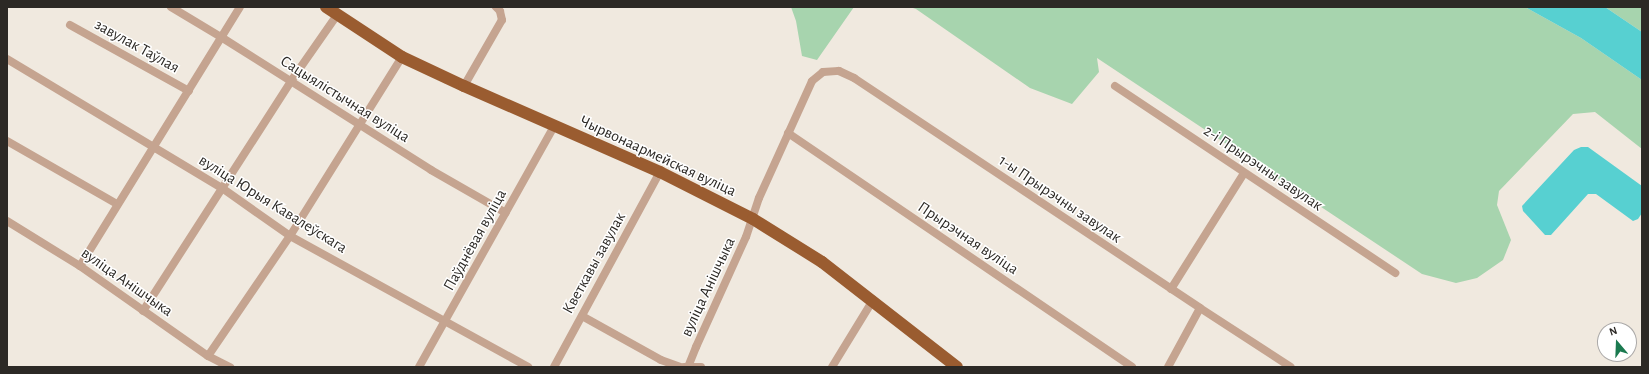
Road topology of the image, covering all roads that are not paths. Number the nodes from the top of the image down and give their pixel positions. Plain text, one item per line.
1 (171, 7) edge
2 (240, 7) edge
3 (326, 7) edge
4 (496, 7) edge
5 (337, 15) junction
6 (70, 25) dead end
7 (221, 37) junction
8 (402, 57) junction
9 (7, 59) edge
10 (291, 81) junction
11 (812, 81) joint
12 (464, 86) junction
13 (1115, 86) dead end
14 (189, 91) junction
15 (360, 125) junction
16 (554, 126) junction
17 (788, 133) junction
18 (7, 141) edge
19 (153, 145) junction
20 (660, 172) junction
21 (1244, 173) junction
22 (222, 188) junction
23 (117, 204) junction
24 (506, 213) junction
25 (753, 219) junction
26 (7, 221) edge
27 (290, 236) junction
28 (80, 266) junction
29 (1395, 273) dead end
30 (1172, 289) junction
31 (873, 300) junction
32 (1200, 308) junction
33 (143, 310) junction
34 (582, 316) junction
35 (445, 322) junction
36 (208, 356) junction
37 (687, 366) edge
38 (699, 366) edge
39 (230, 367) edge
40 (419, 367) edge
41 (528, 367) edge
42 (554, 367) edge
43 (680, 367) edge
44 (832, 367) edge
45 (957, 367) edge
46 (1132, 367) edge
47 (1168, 367) edge
48 (1291, 367) edge

1 - 7 street, Сацыялістычная вуліца
2 - 7 street, завулак Таўлая
3 - 5 highway, Чырвонаармейская вуліца
4 - 12 street
5 - 8 highway, Чырвонаармейская вуліца
5 - 10 street
6 - 14 street, завулак Таўлая
7 - 10 street, Сацыялістычная вуліца
7 - 14 street, завулак Таўлая
8 - 12 highway, Чырвонаармейская вуліца
8 - 15 street
9 - 19 street, вуліца Юрыя Кавалеўскага
10 - 15 street, Сацыялістычная вуліца
10 - 22 street
11 - 17 street, вуліца Анішчыка
11 - 30 street, 1-ы Прырэчны завулак
12 - 16 highway, Чырвонаармейская вуліца
13 - 21 street, 2-і Прырэчны завулак
14 - 19 street, завулак Таўлая
15 - 24 street, Сацыялістычная вуліца
15 - 27 street
16 - 20 highway, Чырвонаармейская вуліца
16 - 24 street, Паўднёвая вуліца
17 - 25 street, вуліца Анішчыка
17 - 46 street, Прырэчная вуліца
18 - 23 street
19 - 22 street, вуліца Юрыя Кавалеўскага
19 - 23 street, завулак Таўлая
20 - 25 highway, Чырвонаармейская вуліца
20 - 34 street, Кветкавы завулак
21 - 29 street, 2-і Прырэчны завулак
21 - 30 street
22 - 27 street, вуліца Юрыя Кавалеўскага
22 - 33 street
23 - 28 street, завулак Таўлая
24 - 35 street, Паўднёвая вуліца
25 - 31 highway, Чырвонаармейская вуліца
25 - 37 street, вуліца Анішчыка
26 - 28 street, вуліца Анішчыка
27 - 35 street, вуліца Юрыя Кавалеўскага
27 - 36 street
28 - 33 street, вуліца Анішчыка
30 - 32 street, 1-ы Прырэчны завулак
31 - 44 street
31 - 45 highway, Чырвонаармейская вуліца
32 - 47 street
32 - 48 street, 1-ы Прырэчны завулак
33 - 36 street, вуліца Анішчыка
34 - 42 street, Кветкавы завулак
34 - 43 street
35 - 40 street, Паўднёвая вуліца
35 - 41 street, вуліца Юрыя Кавалеўскага
36 - 39 street, вуліца Анішчыка
37 - 38 street

